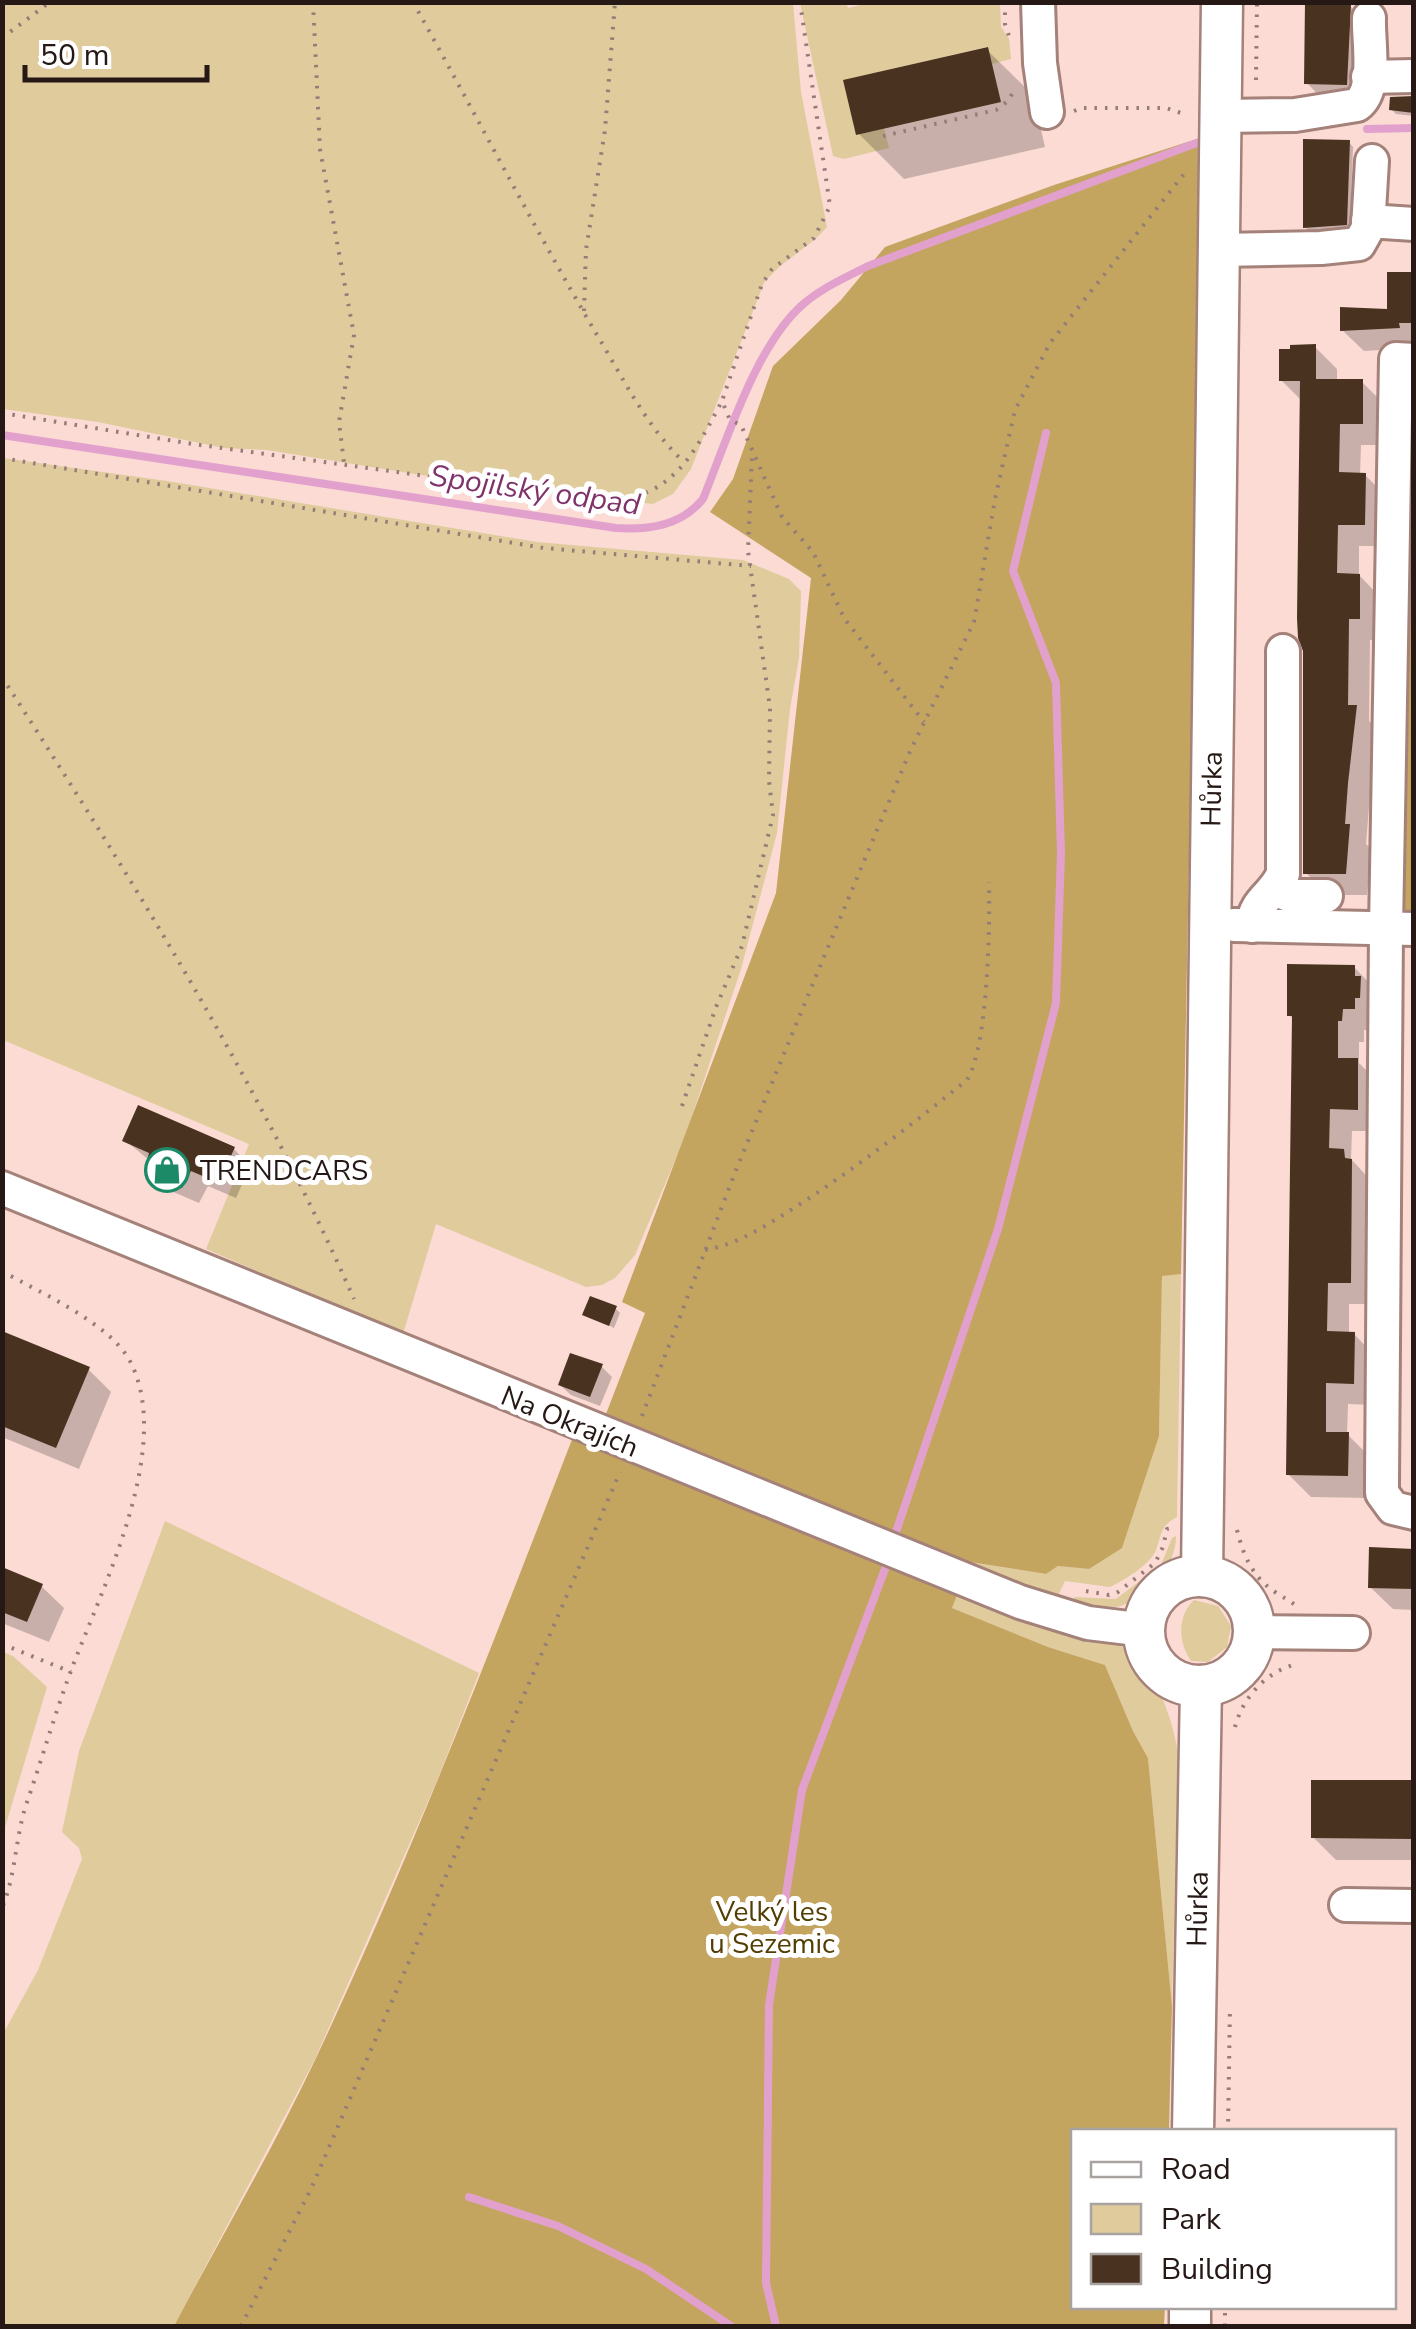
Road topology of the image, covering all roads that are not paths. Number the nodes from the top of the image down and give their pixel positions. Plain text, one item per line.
1 (1038, 2) edge
2 (1222, 2) edge
3 (1368, 18) dead end
4 (1414, 76) edge
5 (1368, 77) junction
6 (1057, 113) road end
7 (1233, 129) junction
8 (1372, 160) dead end
9 (1368, 222) junction
10 (1414, 224) edge
11 (1220, 250) junction
12 (1414, 360) edge
13 (1283, 651) dead end
14 (1274, 889) junction
15 (1326, 896) dead end
16 (1210, 924) junction
17 (1252, 926) junction
18 (1400, 929) edge
19 (2, 1188) edge
20 (1414, 1513) edge
21 (1202, 1576) junction
22 (1145, 1630) junction
23 (1254, 1632) junction
24 (1353, 1634) dead end
25 (1201, 1686) junction
26 (1346, 1905) dead end
27 (1414, 1906) edge
28 (1194, 2129) edge

1 - 6 street
2 - 7 main road, Hůrka
3 - 5 street
4 - 5 street
5 - 7 street
7 - 11 main road, Hůrka
8 - 9 street
9 - 10 street
9 - 11 street
11 - 16 main road, Hůrka
12 - 18 street
13 - 14 street
14 - 15 street
14 - 17 street
16 - 17 street
16 - 21 main road, Hůrka
17 - 18 street
18 - 20 street
19 - 22 street, Na Okrajích
21 - 22 main road
21 - 23 main road
22 - 25 main road
23 - 24 street
23 - 25 main road
25 - 28 main road, Hůrka
26 - 27 street

